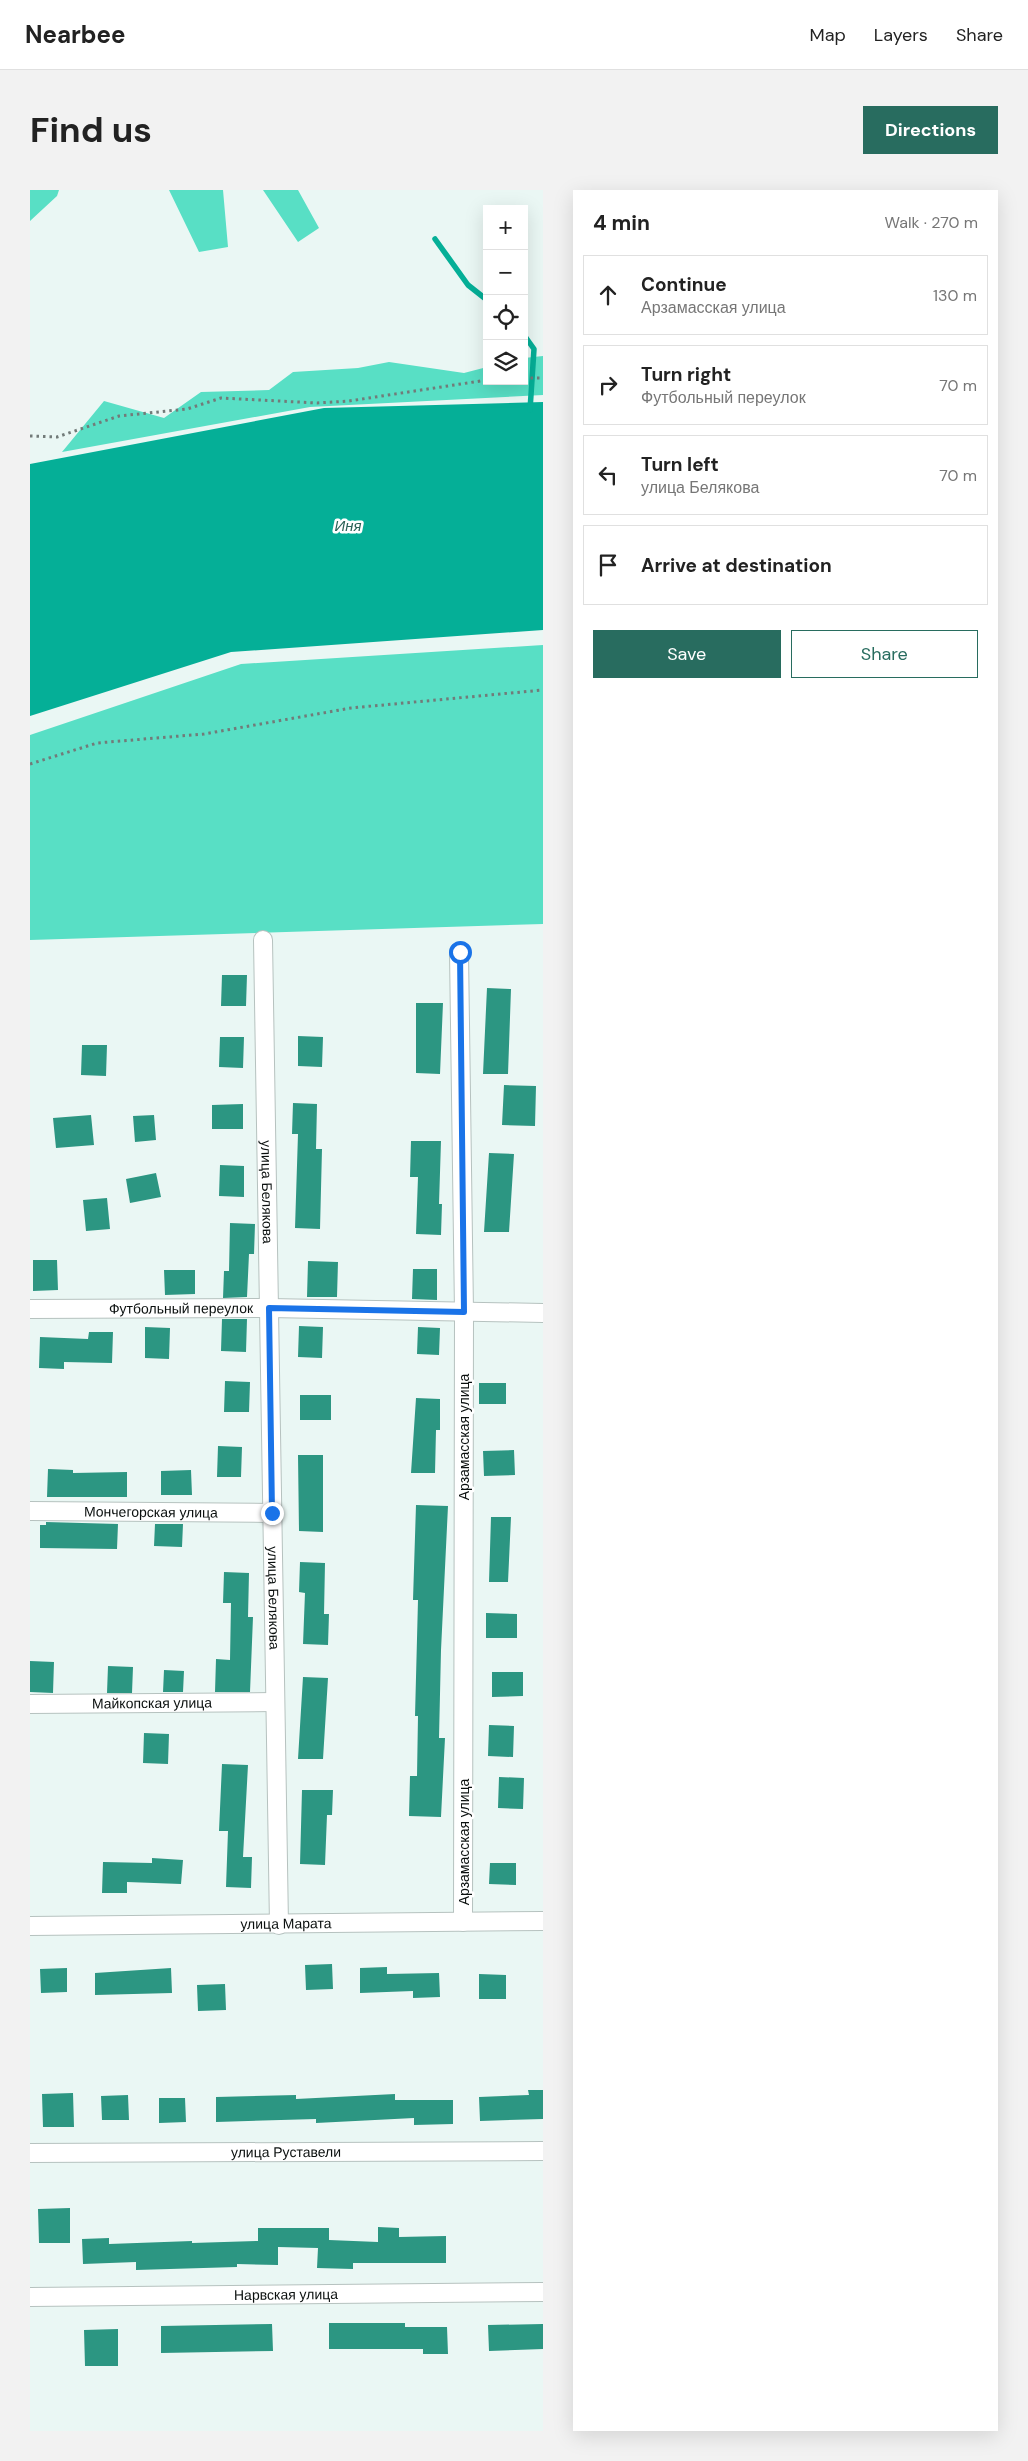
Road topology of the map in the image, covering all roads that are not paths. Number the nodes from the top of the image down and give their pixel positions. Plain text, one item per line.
1 (263, 940) dead end
2 (460, 952) dead end
3 (269, 1308) junction
4 (30, 1309) edge
5 (464, 1312) junction
6 (543, 1313) edge
7 (30, 1511) edge
8 (272, 1513) junction
9 (275, 1702) junction
10 (30, 1704) edge
11 (543, 1921) edge
12 (464, 1922) junction
13 (279, 1925) junction
14 (30, 1926) edge
15 (543, 2151) edge
16 (30, 2153) edge
17 (543, 2292) edge
18 (30, 2297) edge

1 - 3 street, улица Белякова
2 - 5 street, Арзамасская улица
3 - 4 street, Футбольный переулок
3 - 5 street, Футбольный переулок
3 - 8 street, улица Белякова
5 - 6 street, Футбольный переулок
5 - 12 street, Арзамасская улица
7 - 8 street, Мончегорская улица
8 - 9 street, улица Белякова
9 - 10 street, Майкопская улица
9 - 13 street, улица Белякова
11 - 12 street, улица Марата
12 - 13 street, улица Марата
13 - 14 street, улица Марата
15 - 16 street, улица Руставели
17 - 18 street, Нарвская улица

